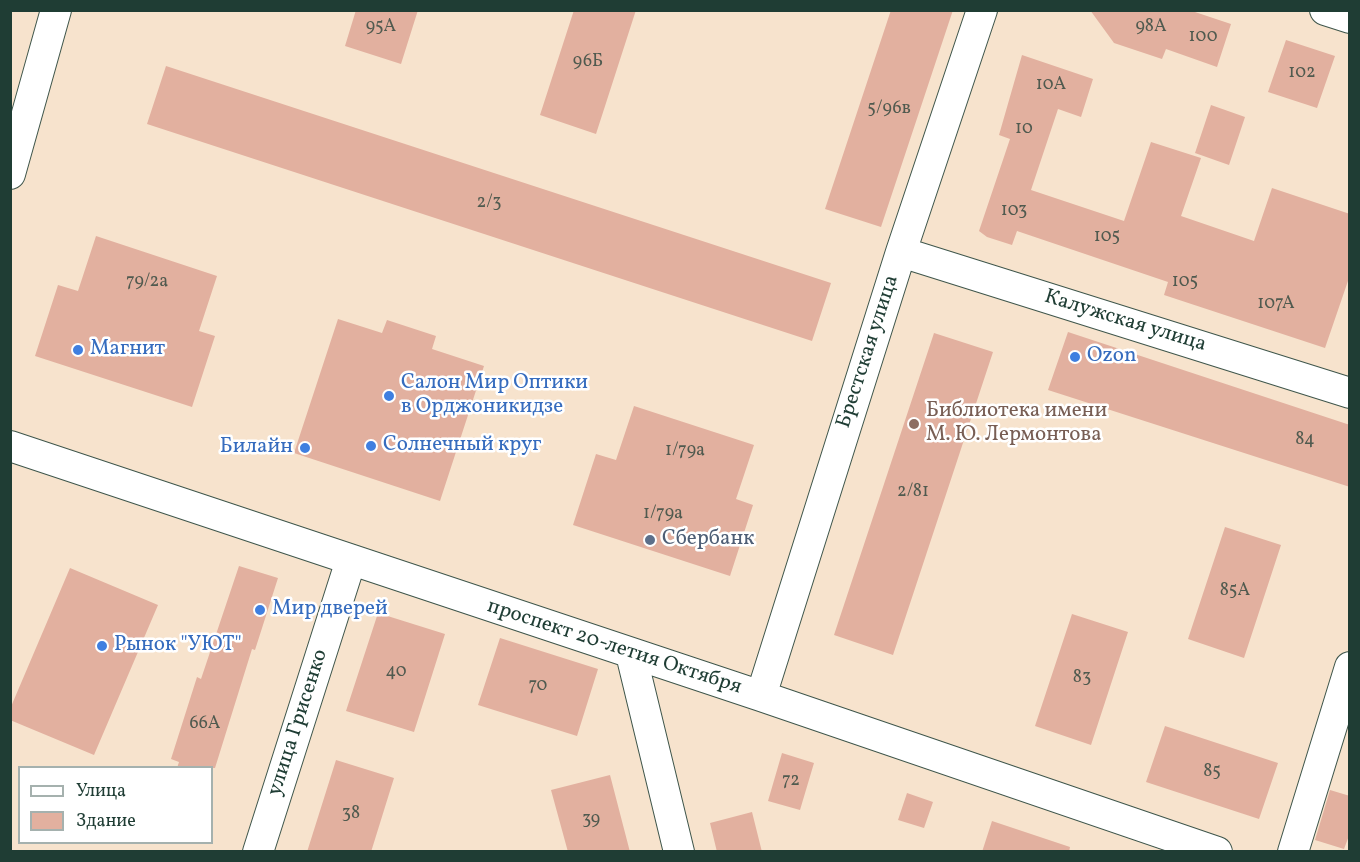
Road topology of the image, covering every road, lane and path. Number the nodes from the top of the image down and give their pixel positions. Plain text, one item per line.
1 (56, 10) edge
2 (982, 10) edge
3 (1325, 10) edge
4 (1350, 18) edge
5 (10, 174) edge
6 (901, 252) junction
7 (1350, 393) edge
8 (10, 446) edge
9 (351, 560) junction
10 (632, 654) junction
11 (1350, 667) edge
12 (761, 696) junction
13 (258, 852) edge
14 (679, 852) edge
15 (1217, 852) edge
16 (1293, 852) edge

1 - 5 street
2 - 6 street, Брестская улица
3 - 4 street
6 - 7 street, Калужская улица
6 - 12 street, Брестская улица
8 - 9 street, проспект 20-летия Октября
9 - 10 street, проспект 20-летия Октября
9 - 13 street, улица Грисенко
10 - 12 street, проспект 20-летия Октября
10 - 14 street
11 - 16 street
12 - 15 street, проспект 20-летия Октября

